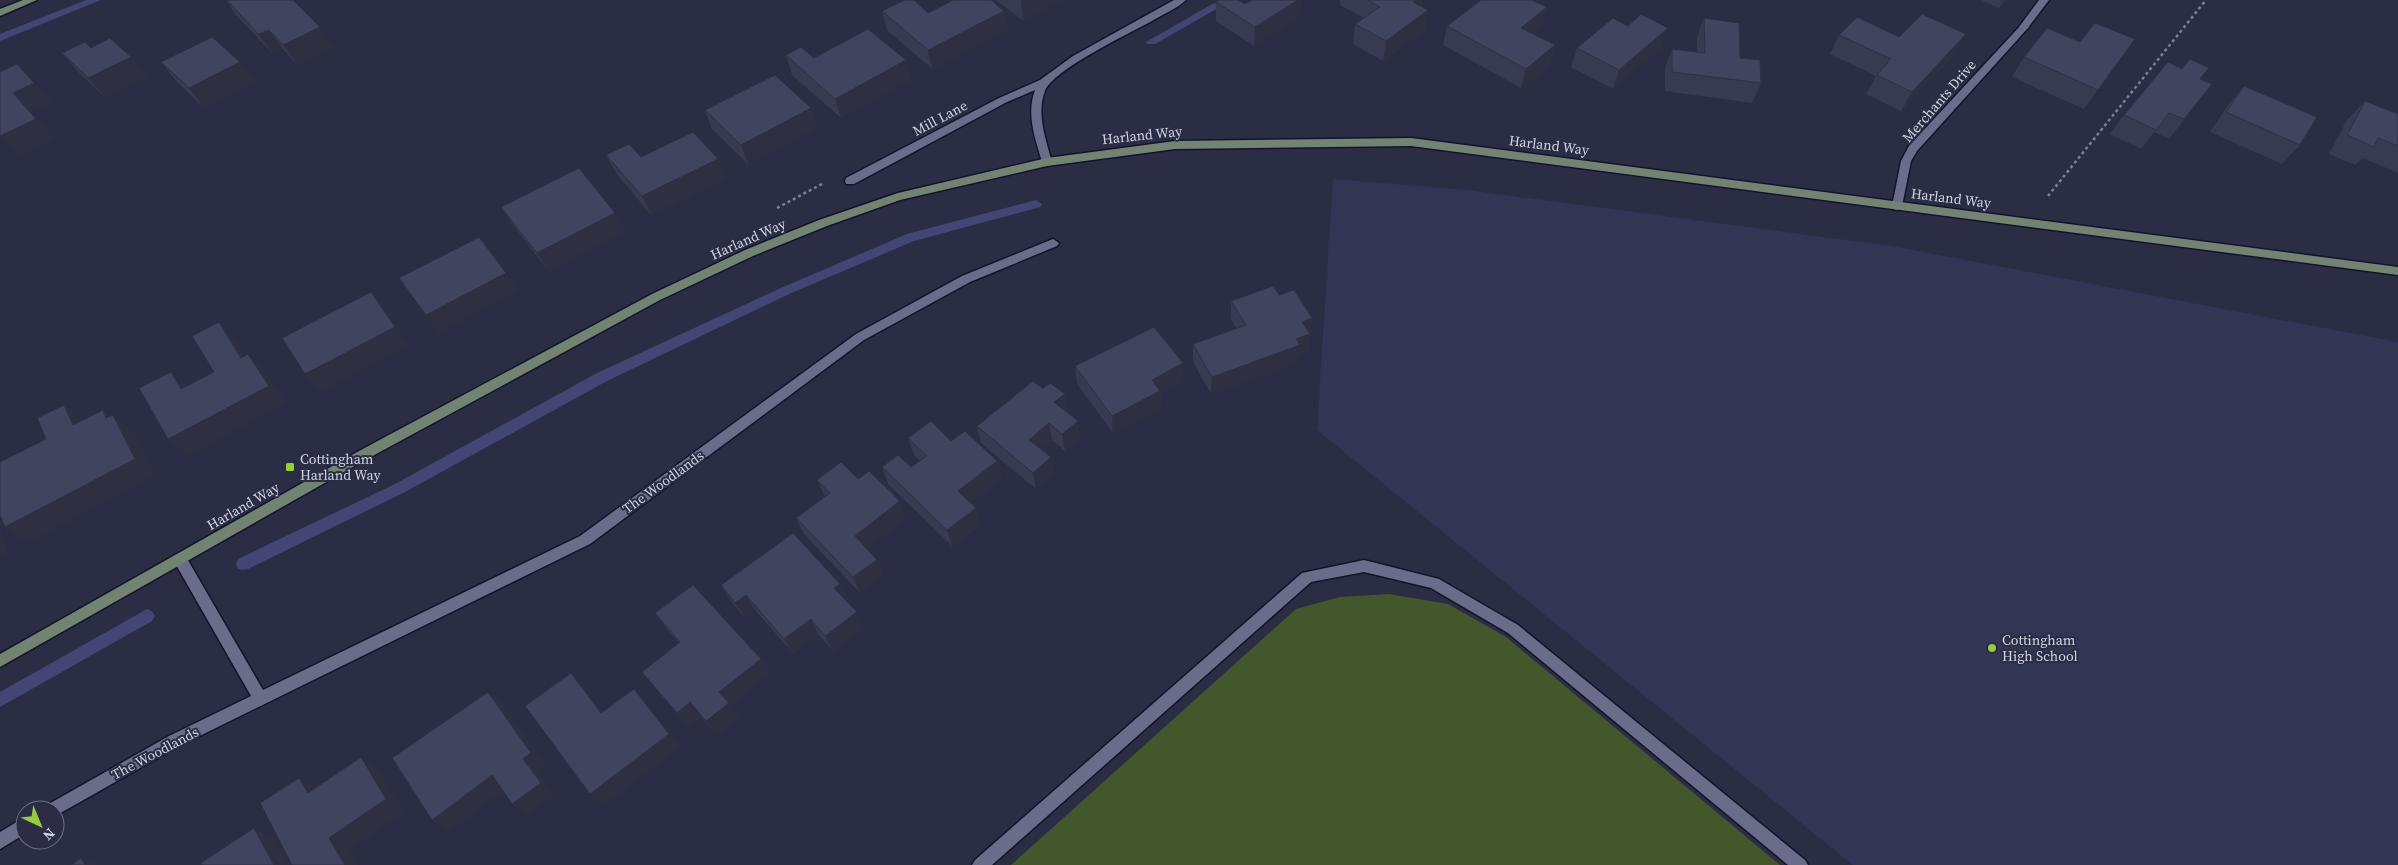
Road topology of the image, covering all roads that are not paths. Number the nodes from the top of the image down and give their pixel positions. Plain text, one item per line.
1 (32, 0) edge
2 (1181, 0) edge
3 (2044, 0) edge
4 (0, 12) edge
5 (1044, 82) junction
6 (1047, 162) junction
7 (850, 181) dead end
8 (1897, 206) junction
9 (1053, 243) dead end
10 (2398, 270) edge
11 (180, 559) junction
12 (0, 661) edge
13 (260, 699) junction
14 (65, 803) edge
15 (15, 831) edge
16 (0, 841) edge
17 (980, 865) edge
18 (1800, 865) edge

1 - 4 main road
2 - 5 street, Mill Lane
3 - 8 street, Merchants Drive
5 - 6 street
5 - 7 street, Mill Lane
6 - 8 main road, Harland Way
6 - 11 main road, Harland Way
8 - 10 main road, Harland Way
9 - 13 street, The Woodlands
11 - 12 main road, Harland Way
11 - 13 street
13 - 14 street, The Woodlands
15 - 16 street
17 - 18 street

